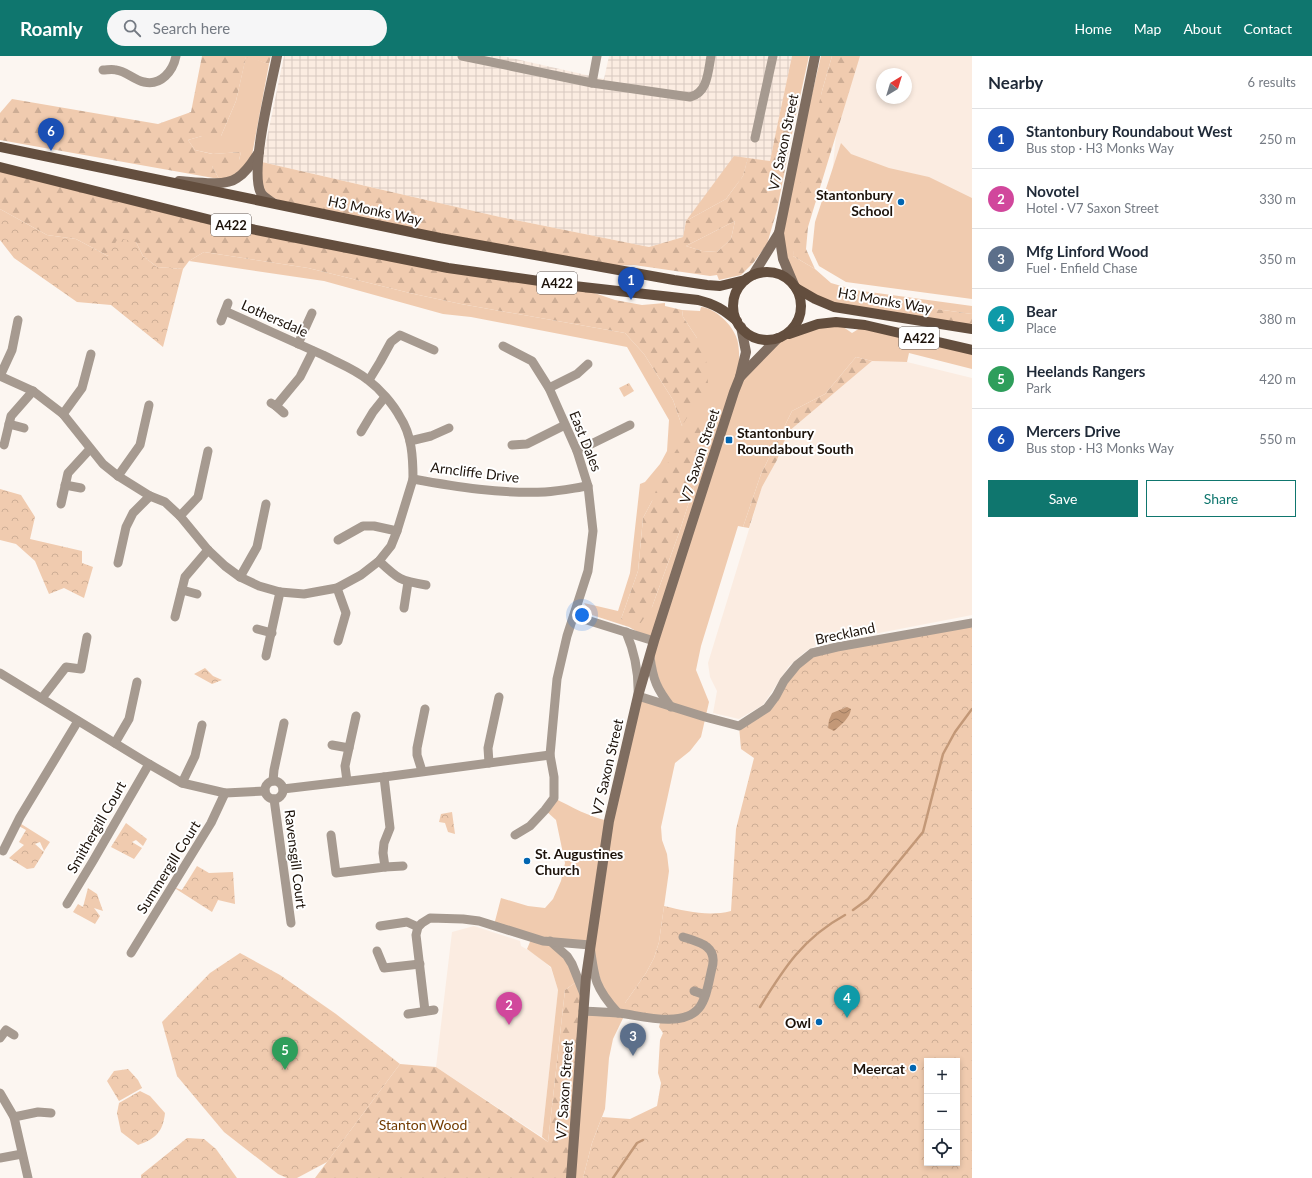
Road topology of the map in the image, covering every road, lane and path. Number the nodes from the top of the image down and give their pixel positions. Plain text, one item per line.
1 (176, 56) edge
2 (277, 56) edge
3 (462, 56) edge
4 (597, 56) edge
5 (711, 56) edge
6 (773, 56) edge
7 (815, 56) edge
8 (103, 70) dead end
9 (592, 83) junction
10 (755, 138) dead end
11 (0, 147) edge
12 (260, 151) junction
13 (0, 167) edge
14 (163, 180) junction
15 (273, 203) junction
16 (779, 233) junction
17 (749, 278) junction
18 (795, 286) junction
19 (312, 313) dead end
20 (18, 320) dead end
21 (221, 321) dead end
22 (739, 324) junction
23 (972, 329) edge
24 (781, 337) junction
25 (298, 344) junction
26 (503, 346) dead end
27 (434, 350) dead end
28 (972, 350) edge
29 (313, 351) junction
30 (91, 354) dead end
31 (588, 364) dead end
32 (0, 376) edge
33 (369, 380) junction
34 (739, 381) junction
35 (549, 388) junction
36 (33, 391) junction
37 (385, 397) junction
38 (149, 405) dead end
39 (284, 413) dead end
40 (63, 414) junction
41 (9, 424) junction
42 (565, 425) junction
43 (630, 425) dead end
44 (24, 428) dead end
45 (449, 428) dead end
46 (361, 432) dead end
47 (410, 441) junction
48 (4, 445) dead end
49 (512, 445) dead end
50 (90, 449) junction
51 (208, 451) dead end
52 (578, 451) junction
53 (118, 476) junction
54 (413, 479) junction
55 (66, 485) junction
56 (588, 486) junction
57 (81, 488) dead end
58 (150, 496) junction
59 (61, 504) dead end
60 (266, 504) dead end
61 (180, 516) junction
62 (397, 531) junction
63 (338, 540) dead end
64 (208, 550) junction
65 (379, 562) junction
66 (118, 563) dead end
67 (240, 577) junction
68 (408, 582) junction
69 (426, 584) dead end
70 (337, 588) junction
71 (182, 590) junction
72 (280, 592) junction
73 (197, 594) dead end
74 (404, 608) dead end
75 (574, 616) junction
76 (175, 618) dead end
77 (972, 623) edge
78 (257, 629) dead end
79 (626, 632) junction
80 (272, 633) junction
81 (87, 637) dead end
82 (338, 641) dead end
83 (654, 641) junction
84 (266, 656) dead end
85 (650, 656) junction
86 (2, 674) edge
87 (137, 682) dead end
88 (0, 685) edge
89 (638, 696) junction
90 (499, 697) dead end
91 (42, 698) junction
92 (671, 706) junction
93 (425, 708) dead end
94 (356, 716) dead end
95 (78, 721) junction
96 (284, 723) dead end
97 (202, 725) dead end
98 (115, 743) junction
99 (332, 745) dead end
100 (349, 748) junction
101 (550, 755) junction
102 (489, 762) junction
103 (149, 764) junction
104 (422, 771) junction
105 (384, 777) junction
106 (273, 781) junction
107 (347, 781) junction
108 (182, 783) junction
109 (283, 789) junction
110 (265, 791) junction
111 (225, 793) junction
112 (274, 799) junction
113 (331, 835) dead end
114 (514, 835) dead end
115 (3, 851) dead end
116 (403, 866) dead end
117 (385, 867) junction
118 (67, 904) dead end
119 (290, 923) dead end
120 (380, 926) dead end
121 (418, 927) junction
122 (683, 937) dead end
123 (550, 941) junction
124 (590, 945) junction
125 (376, 951) dead end
126 (132, 953) dead end
127 (420, 964) junction
128 (694, 990) dead end
129 (584, 994) junction
130 (705, 995) junction
131 (583, 1011) junction
132 (618, 1013) junction
133 (408, 1014) dead end
134 (14, 1035) dead end
135 (0, 1038) edge
136 (0, 1093) edge
137 (51, 1113) dead end
138 (14, 1117) junction
139 (22, 1154) junction
140 (0, 1158) edge
141 (28, 1178) edge
142 (571, 1178) edge

1 - 8 street
2 - 12 street
3 - 9 street
4 - 9 street
5 - 9 street
6 - 10 street
7 - 16 street, V7 Saxon Street
11 - 14 main road, H3 Monks Way / A422
12 - 14 street
12 - 15 street
13 - 22 main road, A422
14 - 15 main road, H3 Monks Way / A422
15 - 17 main road, H3 Monks Way / A422
16 - 17 street, V7 Saxon Street
16 - 18 street, V7 Saxon Street
17 - 18 main road, A422
17 - 22 main road
18 - 23 main road, H3 Monks Way / A422
18 - 24 main road
19 - 25 street
20 - 32 street, Arncliffe Drive
21 - 25 street, Lothersdale
22 - 24 main road, A422
22 - 34 street, V7 Saxon Street
24 - 28 main road, H3 Monks Way / A422
24 - 34 street, V7 Saxon Street
25 - 29 street, Lothersdale
26 - 35 street, East Dales
27 - 33 street
29 - 33 street, Lothersdale
29 - 39 street
30 - 40 street
31 - 35 street
32 - 36 street, Arncliffe Drive
33 - 37 street, Lothersdale
34 - 83 street, V7 Saxon Street
35 - 42 street, East Dales
36 - 40 street, Arncliffe Drive
36 - 41 street
37 - 46 street
37 - 47 street, Lothersdale
38 - 53 street
40 - 50 street, Arncliffe Drive
41 - 44 street
41 - 48 street
42 - 49 street
42 - 52 street, East Dales
43 - 52 street
45 - 47 street
47 - 54 street, Lothersdale
50 - 53 street, Arncliffe Drive
50 - 55 street
51 - 61 street
52 - 56 street, East Dales
53 - 58 street, Arncliffe Drive
54 - 56 street, Arncliffe Drive
54 - 62 street, Arncliffe Drive
55 - 57 street
55 - 59 street
56 - 75 street, East Dales
58 - 61 street, Arncliffe Drive
58 - 66 street
60 - 67 street
61 - 64 street, Arncliffe Drive
62 - 63 street
62 - 65 street, Arncliffe Drive
64 - 67 street, Arncliffe Drive
64 - 71 street
65 - 68 street
65 - 70 street, Arncliffe Drive
67 - 72 street, Arncliffe Drive
68 - 69 street
68 - 74 street
70 - 72 street, Arncliffe Drive
70 - 82 street
71 - 73 street
71 - 76 street
72 - 80 street
75 - 79 street
75 - 101 street, East Dales
77 - 92 street, Breckland
78 - 80 street
79 - 83 street
79 - 89 street
80 - 84 street
81 - 91 street
83 - 85 street, V7 Saxon Street
85 - 89 street, V7 Saxon Street
85 - 92 street
86 - 88 street
86 - 91 street
87 - 98 street
89 - 92 street, Breckland
89 - 124 street, V7 Saxon Street
90 - 102 street
91 - 95 street
93 - 104 street
94 - 100 street
95 - 98 street
95 - 115 street
96 - 106 street
97 - 108 street
98 - 103 street
99 - 100 street
100 - 107 street
101 - 102 street
101 - 114 street, East Dales
102 - 104 street
103 - 108 street
103 - 118 street, Smithergill Court
104 - 105 street
105 - 107 street
105 - 117 street
106 - 109 street
106 - 110 street
107 - 109 street
108 - 111 street
109 - 112 street
110 - 111 street
110 - 112 street
111 - 126 street, Summergill Court
112 - 119 street, Ravensgill Court
113 - 117 street
116 - 117 street
120 - 121 street
121 - 123 street
121 - 127 street
122 - 130 street
123 - 124 street
123 - 129 street
124 - 129 street, V7 Saxon Street
124 - 132 street
125 - 127 street
127 - 133 street
128 - 130 street
129 - 131 street, V7 Saxon Street
130 - 132 street
131 - 132 street
131 - 142 street, V7 Saxon Street
134 - 135 street
136 - 138 street
137 - 138 street
138 - 139 street
139 - 140 street
139 - 141 street

